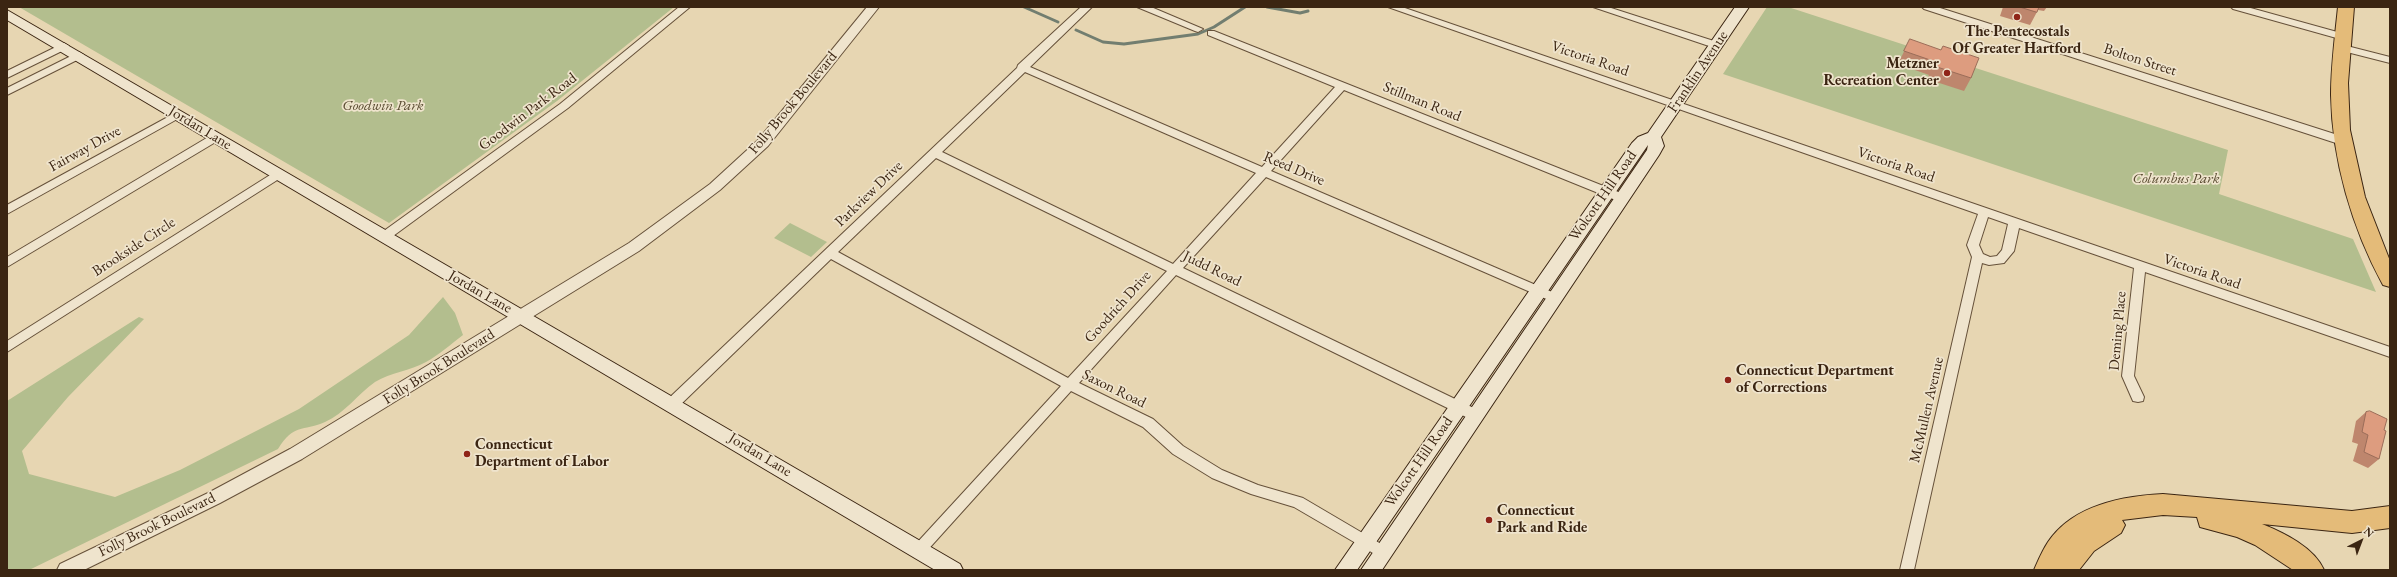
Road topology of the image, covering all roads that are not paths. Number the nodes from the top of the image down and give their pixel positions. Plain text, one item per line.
1 (684, 7) edge
2 (873, 7) edge
3 (1087, 7) edge
4 (1142, 7) edge
5 (1393, 7) edge
6 (1598, 7) edge
7 (1742, 7) edge
8 (1927, 7) edge
9 (2236, 7) edge
10 (2346, 7) edge
11 (7, 14) edge
12 (1198, 29) dead end
13 (1211, 33) dead end
14 (2343, 42) junction
15 (1716, 45) junction
16 (64, 46) junction
17 (79, 55) junction
18 (2390, 60) edge
19 (1022, 67) junction
20 (7, 75) edge
21 (1342, 86) junction
22 (7, 92) edge
23 (1676, 104) junction
24 (177, 115) junction
25 (1653, 137) joint
26 (215, 138) junction
27 (2344, 141) junction
28 (934, 153) junction
29 (1263, 172) junction
30 (278, 174) junction
31 (1614, 195) junction
32 (7, 210) edge
33 (1984, 212) junction
34 (2014, 222) junction
35 (385, 236) junction
36 (830, 253) junction
37 (1978, 257) junction
38 (7, 262) edge
39 (2140, 266) junction
40 (1174, 269) junction
41 (2390, 280) edge
42 (1538, 290) junction
43 (1555, 298) junction
44 (523, 317) junction
45 (7, 347) edge
46 (2390, 352) edge
47 (1070, 385) junction
48 (2138, 397) dead end
49 (672, 404) junction
50 (1458, 406) junction
51 (1475, 415) junction
52 (2390, 517) edge
53 (1364, 542) junction
54 (919, 550) junction
55 (1383, 552) junction
56 (66, 570) edge
57 (953, 570) edge
58 (1344, 570) edge
59 (1371, 570) edge
60 (1907, 570) edge
61 (2047, 570) edge
62 (2065, 570) edge
63 (2311, 570) edge

1 - 35 street, Goodwin Park Road
2 - 44 street, Folly Brook Boulevard
3 - 19 street, Parkview Drive
4 - 12 street
5 - 23 street, Victoria Road
6 - 15 street
7 - 15 main road, Franklin Avenue
8 - 27 street, Bolton Street
9 - 14 street
10 - 14 main road
11 - 16 main road, Jordan Lane
13 - 21 street, Stillman Road
14 - 18 street
14 - 27 main road
15 - 23 main road, Franklin Avenue
16 - 17 main road, Jordan Lane
16 - 20 street
17 - 22 street
17 - 24 main road, Jordan Lane
19 - 28 street, Parkview Drive
19 - 29 street, Reed Drive
21 - 29 street, Goodrich Drive
21 - 31 street, Stillman Road
23 - 25 main road, Franklin Avenue
23 - 33 street, Victoria Road
24 - 26 main road, Jordan Lane
24 - 32 street, Fairway Drive
25 - 31 main road, Wolcott Hill Road
26 - 30 main road, Jordan Lane
26 - 38 street
27 - 41 main road
28 - 36 street, Parkview Drive
28 - 40 street, Judd Road
29 - 40 street, Goodrich Drive
29 - 42 street, Reed Drive
30 - 35 main road, Jordan Lane
30 - 45 street, Brookside Circle
31 - 42 main road, Wolcott Hill Road
31 - 43 main road, Wolcott Hill Road
33 - 34 street, Victoria Road
33 - 37 street, McMullen Avenue
34 - 37 street
34 - 39 street, Victoria Road
35 - 44 main road, Jordan Lane
36 - 47 street, Saxon Road
36 - 49 street, Parkview Drive
37 - 60 street, McMullen Avenue
39 - 46 street, Victoria Road
39 - 48 street, Deming Place
40 - 47 street, Goodrich Drive
40 - 50 street, Judd Road
42 - 43 street, Reed Drive
42 - 50 main road, Wolcott Hill Road
43 - 51 main road, Wolcott Hill Road
44 - 49 main road, Jordan Lane
44 - 56 street, Folly Brook Boulevard
47 - 53 street, Saxon Road
47 - 54 street, Goodrich Drive
49 - 54 main road, Jordan Lane
50 - 51 street, Judd Road
50 - 53 main road, Wolcott Hill Road
51 - 55 main road, Wolcott Hill Road
52 - 61 highway
53 - 55 street, Saxon Road
53 - 58 main road, Wolcott Hill Road
54 - 57 main road, Jordan Lane
55 - 59 main road, Wolcott Hill Road
62 - 63 highway

